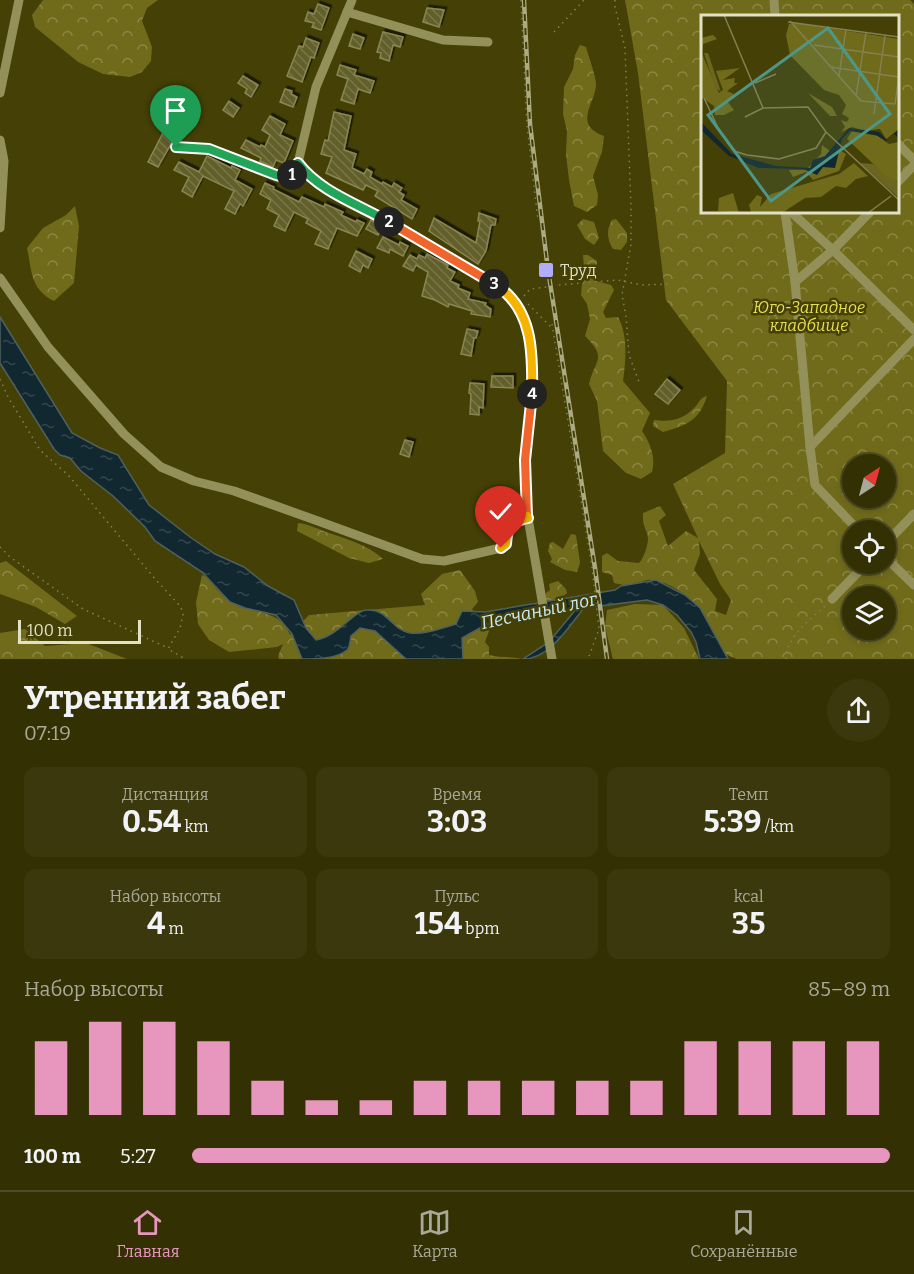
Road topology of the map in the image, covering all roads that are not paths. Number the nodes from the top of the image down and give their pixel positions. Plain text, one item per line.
1 (19, 0) edge
2 (352, 0) edge
3 (774, 0) edge
4 (347, 12) junction
5 (775, 15) edge
6 (488, 42) dead end
7 (0, 93) edge
8 (0, 140) edge
9 (899, 146) edge
10 (176, 147) dead end
11 (914, 160) edge
12 (298, 163) junction
13 (914, 165) edge
14 (899, 180) edge
15 (785, 213) edge
16 (792, 213) edge
17 (869, 213) edge
18 (0, 228) edge
19 (833, 250) junction
20 (0, 278) edge
21 (795, 282) junction
22 (914, 330) edge
23 (914, 339) edge
24 (810, 447) junction
25 (914, 514) edge
26 (528, 518) junction
27 (849, 520) edge
28 (896, 533) edge
29 (896, 568) edge
30 (856, 574) edge
31 (914, 585) edge
32 (832, 599) road end
33 (552, 659) edge

1 - 7 street
2 - 4 street
3 - 5 street
4 - 6 street
4 - 12 street
8 - 18 street
9 - 11 street
10 - 12 street
12 - 26 street
13 - 14 street
15 - 21 street
16 - 19 street
17 - 19 street
19 - 21 street
19 - 22 street
20 - 26 street
21 - 24 street
23 - 24 street
24 - 27 street
25 - 28 street
26 - 33 street
29 - 31 street
30 - 32 street

